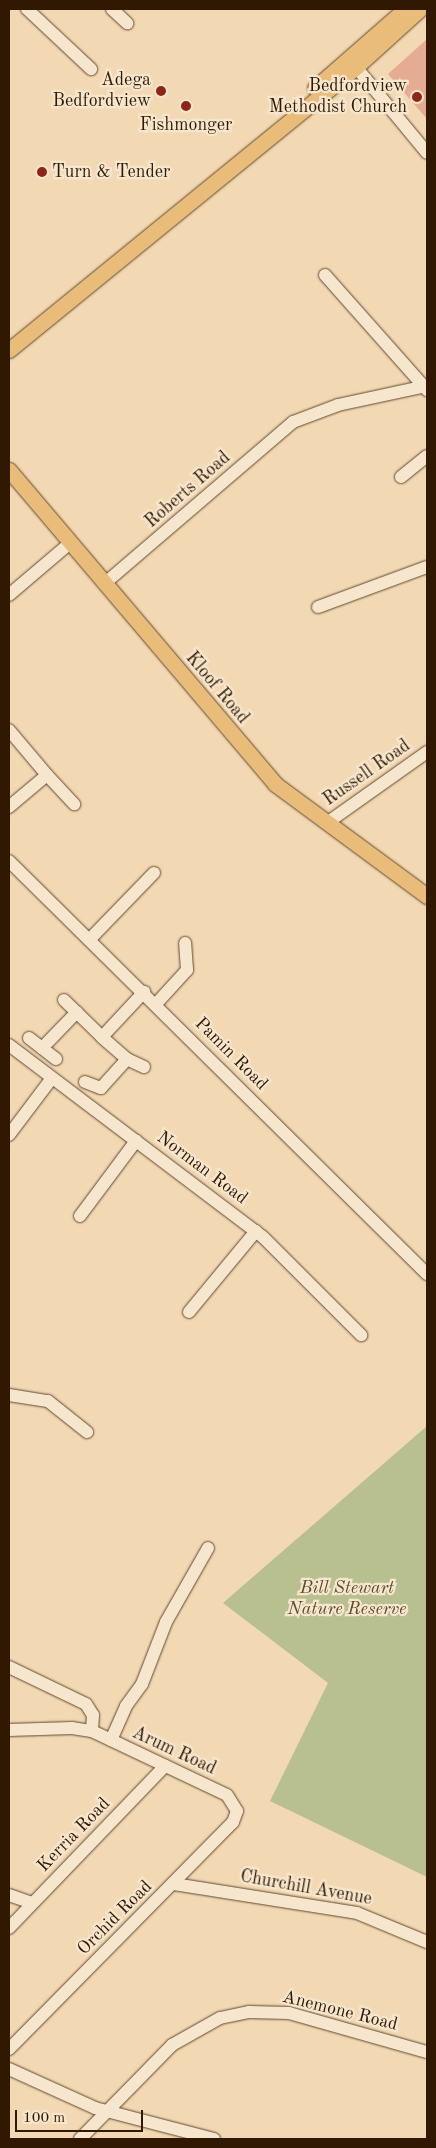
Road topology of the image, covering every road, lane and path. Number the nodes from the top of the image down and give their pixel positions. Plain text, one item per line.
1 (27, 9) edge
2 (112, 9) edge
3 (405, 9) edge
4 (420, 9) edge
5 (127, 23) dead end
6 (353, 63) junction
7 (91, 68) dead end
8 (427, 152) edge
9 (211, 179) junction
10 (120, 250) junction
11 (325, 275) dead end
12 (9, 340) edge
13 (9, 350) edge
14 (424, 388) edge
15 (427, 456) edge
16 (9, 470) edge
17 (401, 477) dead end
18 (70, 543) junction
19 (427, 567) edge
20 (104, 584) junction
21 (9, 595) edge
22 (318, 607) dead end
23 (9, 730) edge
24 (427, 752) edge
25 (47, 775) junction
26 (74, 804) dead end
27 (9, 808) edge
28 (327, 823) junction
29 (9, 861) edge
30 (154, 873) dead end
31 (427, 896) edge
32 (90, 939) junction
33 (185, 943) dead end
34 (144, 992) junction
35 (64, 1000) dead end
36 (156, 1004) junction
37 (77, 1012) junction
38 (102, 1036) junction
39 (29, 1038) dead end
40 (9, 1045) edge
41 (42, 1048) junction
42 (56, 1059) dead end
43 (127, 1059) junction
44 (144, 1067) dead end
45 (52, 1078) junction
46 (85, 1082) dead end
47 (9, 1135) edge
48 (136, 1141) junction
49 (80, 1216) dead end
50 (256, 1231) junction
51 (427, 1274) edge
52 (189, 1312) dead end
53 (361, 1335) dead end
54 (9, 1395) edge
55 (87, 1432) dead end
56 (208, 1548) dead end
57 (9, 1667) edge
58 (9, 1730) edge
59 (92, 1732) junction
60 (111, 1740) junction
61 (165, 1766) junction
62 (236, 1807) joint
63 (174, 1884) junction
64 (9, 1894) edge
65 (32, 1903) junction
66 (9, 1928) edge
67 (427, 1942) edge
68 (9, 2049) edge
69 (427, 2052) edge
70 (9, 2069) edge
71 (107, 2112) junction
72 (80, 2139) edge
73 (214, 2139) edge

1 - 7 street
2 - 5 street
3 - 6 main road
4 - 6 main road
6 - 8 street
6 - 9 main road
6 - 9 main road
9 - 10 main road
10 - 12 main road
10 - 13 main road
11 - 14 street
14 - 20 street, Roberts Road
15 - 17 street
16 - 18 main road, Kloof Road
18 - 20 main road, Kloof Road
18 - 21 street
19 - 22 street
20 - 28 main road, Kloof Road
23 - 25 street
24 - 28 street, Russell Road
25 - 26 street
25 - 27 street
28 - 31 main road, Kloof Road
29 - 32 street, Pamin Road
30 - 32 street
32 - 34 street, Pamin Road
33 - 36 street
34 - 36 street, Pamin Road
34 - 38 street
35 - 37 street
36 - 51 street, Pamin Road
37 - 38 street
37 - 41 street
38 - 43 street
39 - 41 street
40 - 45 street, Norman Road
41 - 42 street
43 - 44 street
43 - 46 street
45 - 47 street
45 - 48 street, Norman Road
48 - 49 street
48 - 50 street, Norman Road
50 - 52 street
50 - 53 street, Norman Road
54 - 55 street
56 - 60 street
57 - 59 street
58 - 59 street, Arum Road
59 - 60 street, Arum Road
60 - 61 street, Arum Road
61 - 62 street, Arum Road
61 - 65 street, Kerria Road
62 - 63 street, Orchid Road
63 - 67 street, Churchill Avenue
63 - 68 street, Orchid Road
64 - 65 street
65 - 66 street, Kerria Road
69 - 71 street, Anemone Road
70 - 71 street
71 - 72 street, Anemone Road
71 - 73 street

